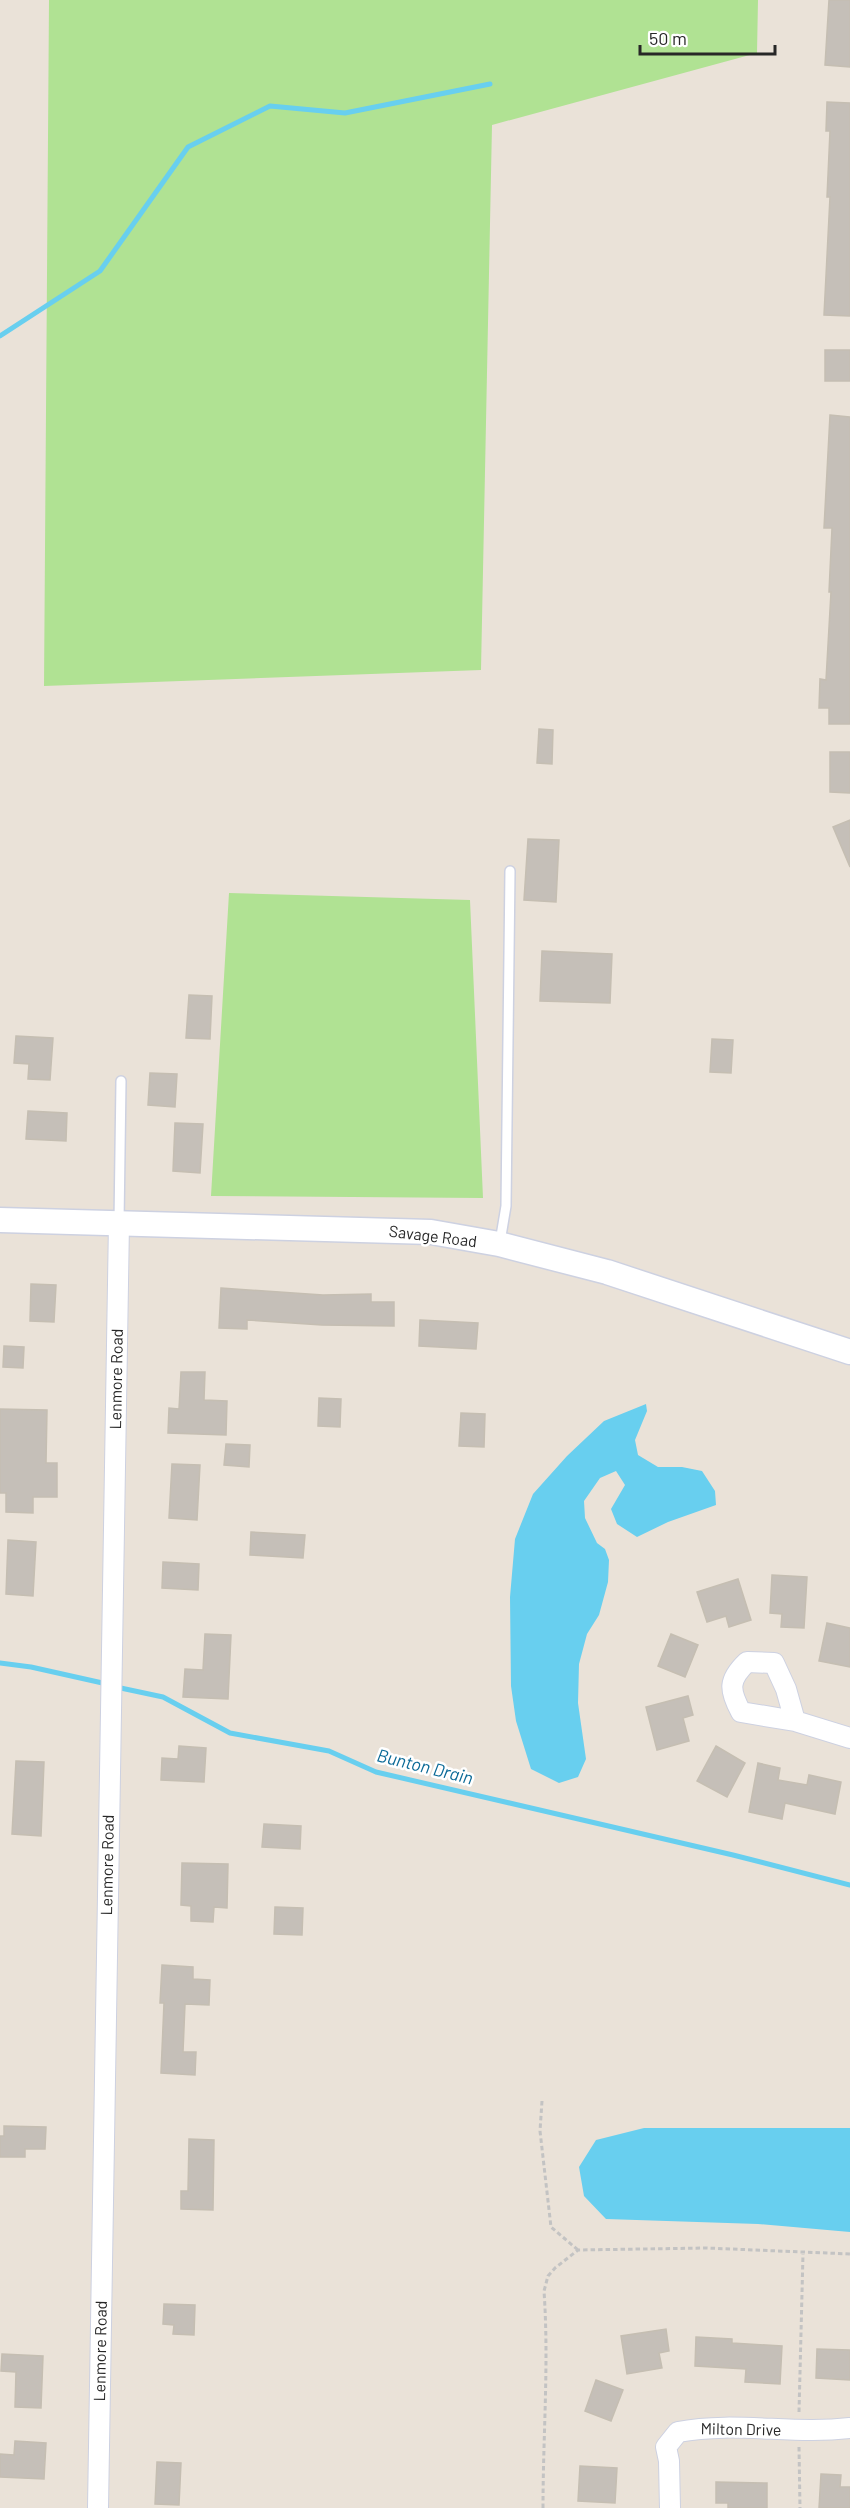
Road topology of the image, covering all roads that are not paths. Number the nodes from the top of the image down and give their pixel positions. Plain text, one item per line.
1 (510, 872) dead end
2 (122, 1081) dead end
3 (0, 1220) edge
4 (119, 1222) junction
5 (499, 1244) junction
6 (850, 1352) edge
7 (795, 1721) dead end
8 (850, 1738) edge
9 (850, 2428) edge
10 (98, 2508) edge
11 (670, 2508) edge

1 - 5 lane
2 - 4 lane
3 - 4 street, Savage Road
4 - 5 street, Savage Road
4 - 10 street, Lenmore Road
5 - 6 street, Savage Road
7 - 8 street
9 - 11 street, Milton Drive

